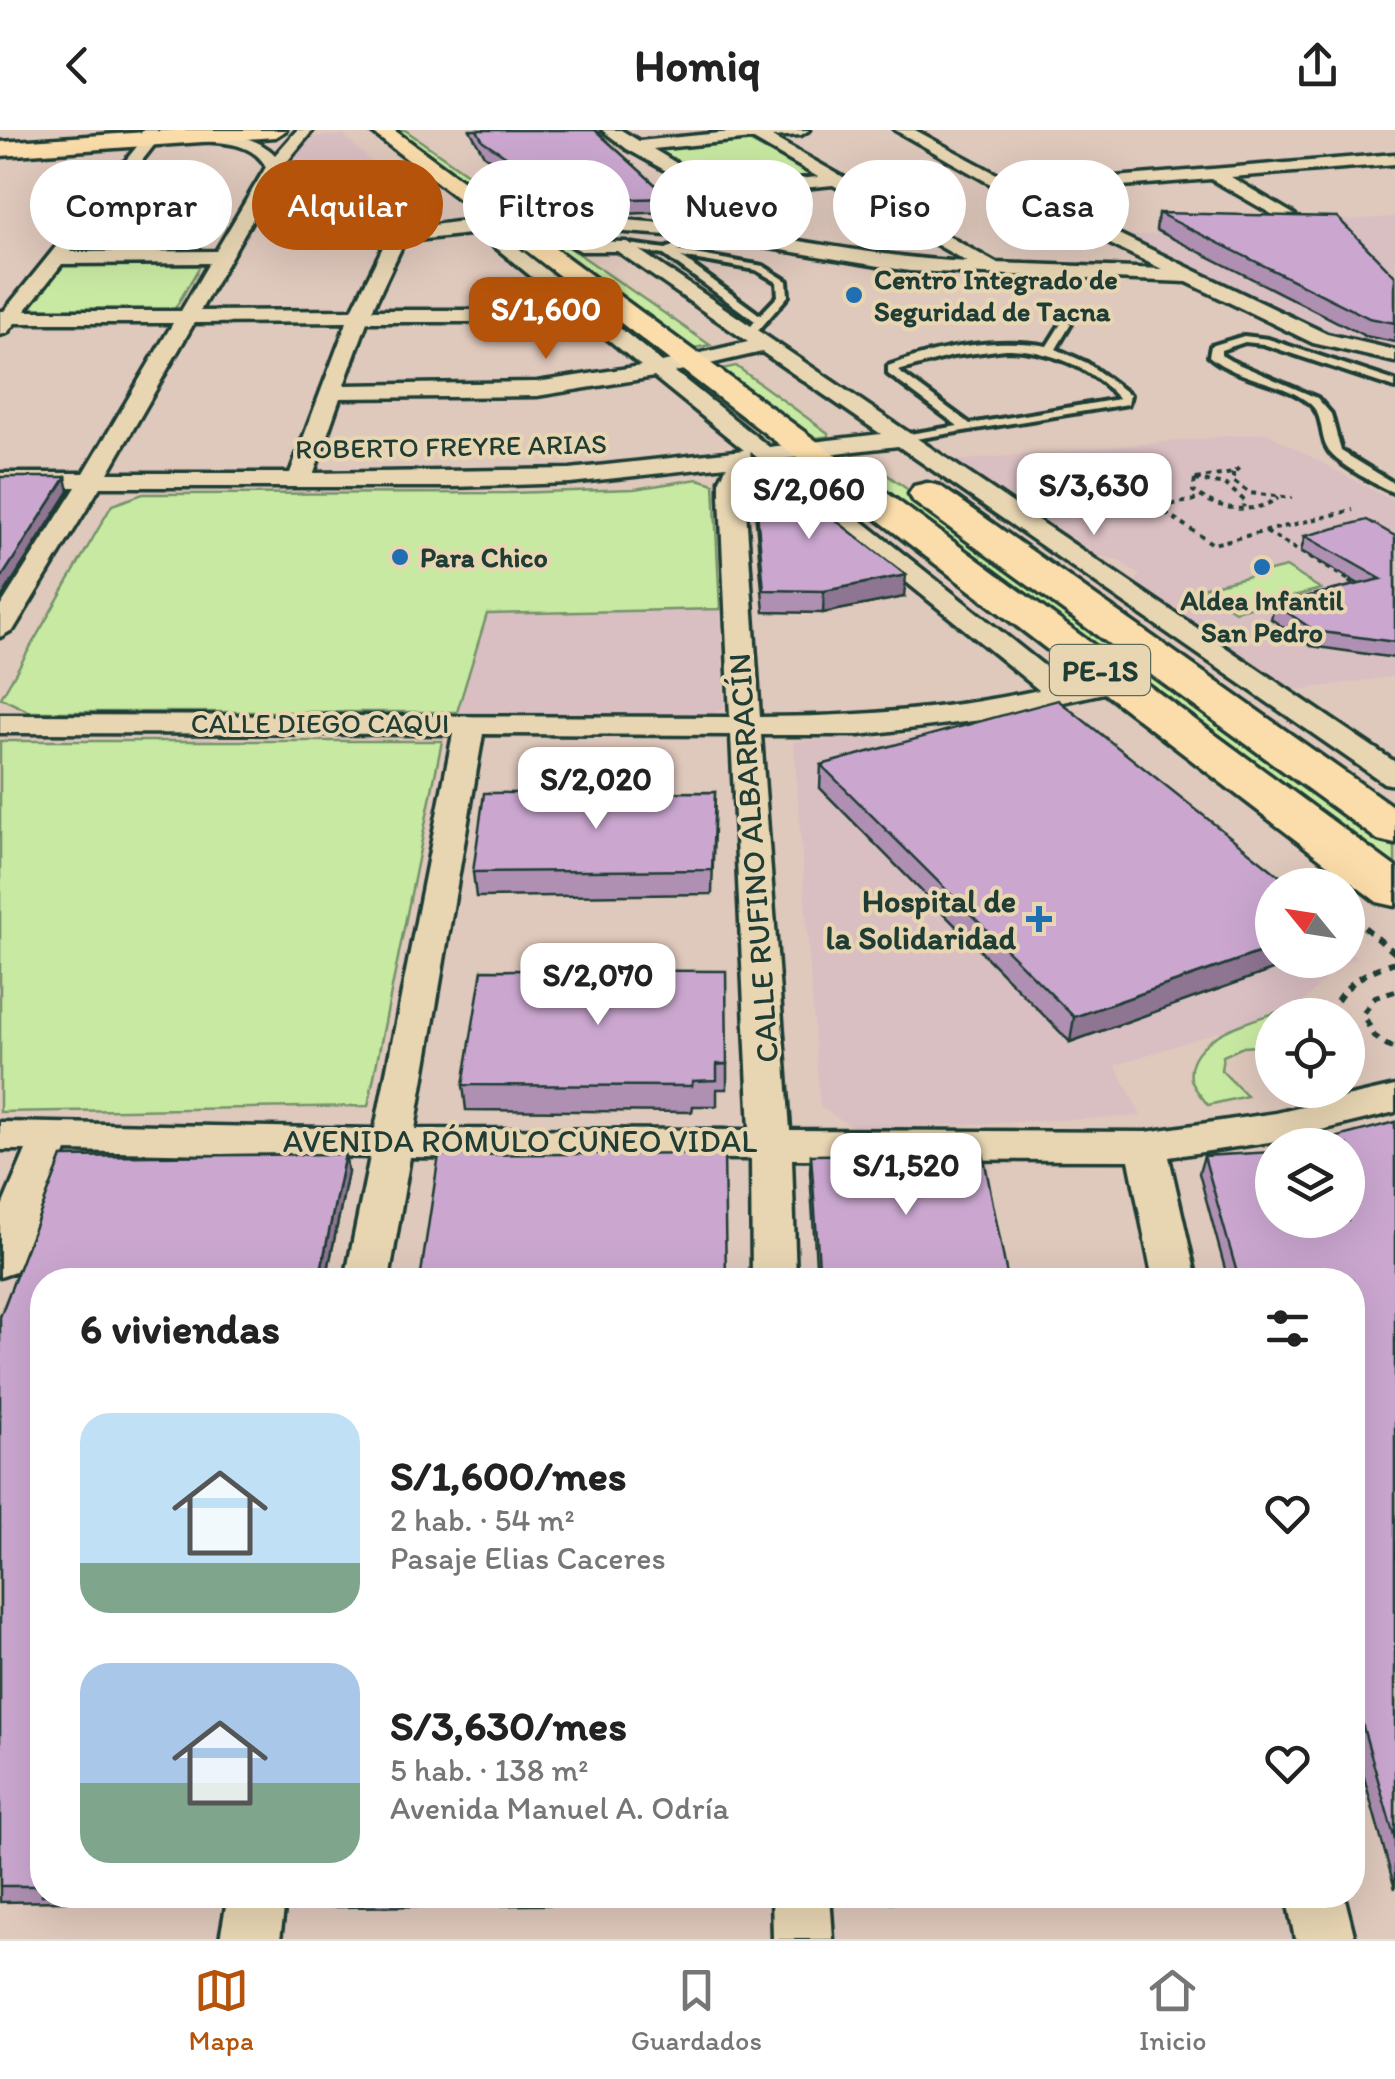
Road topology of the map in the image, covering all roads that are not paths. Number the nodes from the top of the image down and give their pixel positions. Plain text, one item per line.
1 (276, 130) edge
2 (305, 130) edge
3 (380, 130) edge
4 (421, 130) edge
5 (610, 130) edge
6 (800, 130) edge
7 (902, 130) edge
8 (148, 133) edge
9 (754, 134) junction
10 (189, 136) junction
11 (0, 140) edge
12 (633, 146) junction
13 (0, 149) edge
14 (1395, 159) edge
15 (269, 160) edge
16 (280, 160) edge
17 (463, 161) edge
18 (1214, 174) junction
19 (986, 175) edge
20 (833, 178) edge
21 (833, 180) edge
22 (1129, 181) edge
23 (463, 200) edge
24 (252, 203) edge
25 (1289, 220) edge
26 (463, 229) edge
27 (630, 247) edge
28 (1129, 248) edge
29 (524, 250) edge
30 (584, 250) edge
31 (627, 250) edge
32 (672, 250) edge
33 (810, 250) edge
34 (960, 250) edge
35 (668, 252) junction
36 (219, 257) junction
37 (55, 258) junction
38 (992, 268) junction
39 (1186, 276) junction
40 (593, 304) junction
41 (360, 316) junction
42 (183, 318) junction
43 (3, 322) edge
44 (1066, 324) dead end
45 (751, 339) junction
46 (1052, 348) junction
47 (1395, 356) edge
48 (689, 362) junction
49 (655, 370) junction
50 (1395, 385) edge
51 (778, 388) dead end
52 (331, 392) junction
53 (968, 428) junction
54 (830, 438) junction
55 (901, 438) junction
56 (764, 454) junction
57 (0, 480) edge
58 (92, 480) junction
59 (299, 480) junction
60 (1395, 489) edge
61 (0, 629) edge
62 (1116, 682) junction
63 (1060, 693) junction
64 (470, 723) junction
65 (0, 724) edge
66 (744, 727) junction
67 (1395, 776) edge
68 (1390, 820) edge
69 (1395, 891) edge
70 (1395, 1098) edge
71 (0, 1136) edge
72 (52, 1136) junction
73 (392, 1142) junction
74 (771, 1142) junction
75 (1146, 1146) junction
76 (0, 1261) edge
77 (369, 1268) edge
78 (774, 1268) edge
79 (1173, 1268) edge
80 (255, 1908) edge
81 (802, 1908) edge
82 (1318, 1908) edge
83 (250, 1939) edge
84 (803, 1939) edge
85 (1325, 1939) edge

1 - 10 highway
2 - 16 street
3 - 23 highway, PE-1S
4 - 17 highway
5 - 12 street
6 - 9 street
7 - 19 street
8 - 10 highway
8 - 11 highway
8 - 13 highway
8 - 37 street
9 - 12 street
9 - 20 street
10 - 15 street
12 - 21 street
14 - 18 street
18 - 22 street
18 - 25 street
24 - 36 street
26 - 41 street
27 - 35 lane
28 - 39 street
29 - 40 highway, PE-1S
30 - 45 highway
31 - 45 street
32 - 35 lane
33 - 38 street
34 - 38 street
35 - 45 lane
35 - 45 lane
36 - 37 street
36 - 42 street
37 - 43 street
38 - 39 street
39 - 47 street
40 - 41 street
40 - 48 highway, PE-1S
40 - 49 street
41 - 42 street
41 - 52 street
42 - 43 street
42 - 58 street
44 - 46 lane
45 - 48 street
45 - 51 highway
45 - 55 street
46 - 53 lane
46 - 53 lane
48 - 49 street
48 - 54 highway, PE-1S
49 - 52 street
49 - 56 street
50 - 60 lane
52 - 59 street
53 - 55 lane
54 - 55 street, ROBERTO FREYRE ARIAS
54 - 56 street, ROBERTO FREYRE ARIAS
54 - 62 highway, PE-1S
54 - 68 highway, PE-1S
55 - 67 street
56 - 59 street, ROBERTO FREYRE ARIAS
56 - 63 street
56 - 66 street, CALLE RUFINO ALBARRACÍN
57 - 58 street, ROBERTO FREYRE ARIAS
58 - 59 street, ROBERTO FREYRE ARIAS
58 - 61 street
62 - 63 street, CALLE DIEGO CAQUI
62 - 69 highway, PE-1S
63 - 66 street, CALLE DIEGO CAQUI
64 - 65 street, CALLE DIEGO CAQUI
64 - 66 street, CALLE DIEGO CAQUI
64 - 73 street
66 - 74 street, CALLE RUFINO ALBARRACÍN
70 - 75 street, AVENIDA RÓMULO CUNEO VIDAL
71 - 72 street, AVENIDA RÓMULO CUNEO VIDAL
72 - 73 street, AVENIDA RÓMULO CUNEO VIDAL
72 - 76 street
73 - 74 street, AVENIDA RÓMULO CUNEO VIDAL
73 - 77 street
74 - 75 street, AVENIDA RÓMULO CUNEO VIDAL
74 - 78 street, CALLE RUFINO ALBARRACÍN
75 - 79 street
80 - 83 street
81 - 84 street
82 - 85 street

